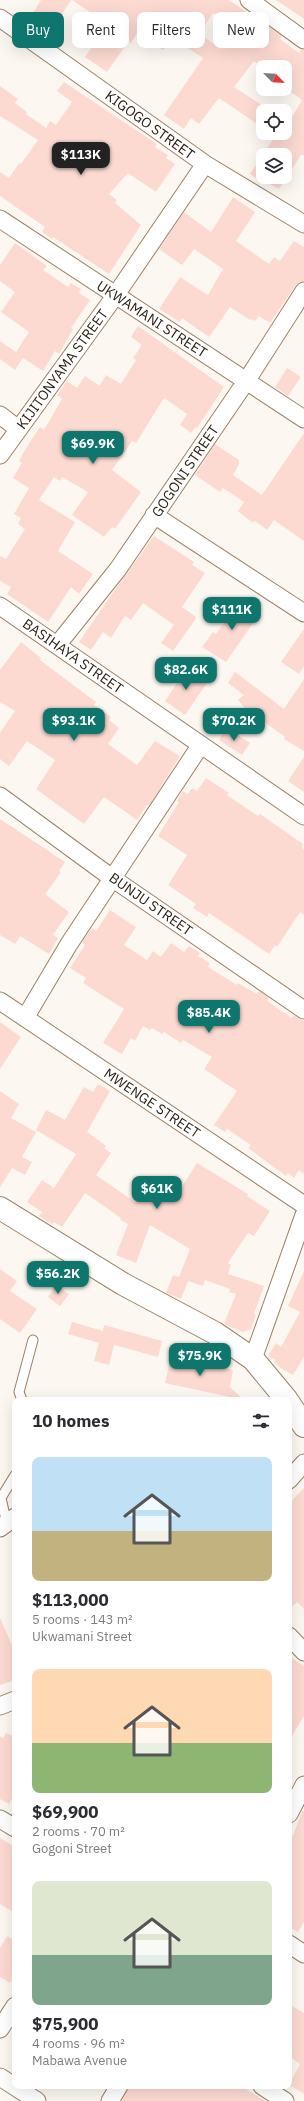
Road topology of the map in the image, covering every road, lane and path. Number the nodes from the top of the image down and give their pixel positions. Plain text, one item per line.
1 (249, 0) edge
2 (0, 18) edge
3 (304, 40) edge
4 (205, 164) junction
5 (0, 219) edge
6 (304, 224) edge
7 (304, 291) edge
8 (115, 296) junction
9 (247, 380) junction
10 (0, 415) edge
11 (304, 419) edge
12 (18, 429) junction
13 (0, 455) edge
14 (154, 516) junction
15 (0, 606) edge
16 (304, 613) edge
17 (58, 644) junction
18 (200, 746) junction
19 (0, 796) edge
20 (304, 816) edge
21 (112, 878) junction
22 (0, 1001) edge
23 (304, 1010) edge
24 (25, 1018) junction
25 (304, 1205) edge
26 (0, 1208) edge
27 (304, 1215) edge
28 (33, 1340) dead end
29 (252, 1359) junction
30 (21, 1397) edge
31 (284, 1397) edge
32 (292, 1408) edge
33 (304, 1426) edge
34 (304, 1463) edge
35 (292, 1477) edge
36 (12, 1480) edge
37 (7, 1523) edge
38 (292, 1639) edge
39 (304, 1652) edge
40 (12, 1701) edge
41 (0, 1706) edge
42 (304, 1785) edge
43 (295, 1813) edge
44 (0, 1819) edge
45 (12, 1826) edge
46 (292, 1946) edge
47 (304, 1954) edge
48 (12, 2011) edge
49 (0, 2029) edge
50 (0, 2077) edge
51 (12, 2085) edge
52 (18, 2089) edge
53 (117, 2089) edge
54 (267, 2089) edge
55 (37, 2101) edge
56 (110, 2101) edge
57 (285, 2101) edge

1 - 3 street
2 - 4 street, KIGOGO STREET
4 - 6 street, KIGOGO STREET
4 - 8 street, KIJITONYAMA STREET
5 - 8 street, UKWAMANI STREET
7 - 9 street, GOGONI STREET
8 - 9 street, UKWAMANI STREET
8 - 12 street, KIJITONYAMA STREET
9 - 11 street, UKWAMANI STREET
9 - 14 street, GOGONI STREET
10 - 12 street
12 - 13 street, KIJITONYAMA STREET
14 - 16 street
14 - 17 street, GOGONI STREET
15 - 17 street, BASIHAYA STREET
17 - 18 street, BASIHAYA STREET
18 - 20 street, BASIHAYA STREET
18 - 21 street
19 - 21 street, BUNJU STREET
21 - 23 street, BUNJU STREET
21 - 24 street
22 - 24 street, MWENGE STREET
24 - 25 street, MWENGE STREET
26 - 29 street
27 - 29 street
28 - 30 lane
29 - 31 street
32 - 33 street
34 - 35 street
36 - 37 lane
38 - 39 street
40 - 41 street
42 - 43 street
44 - 45 street
46 - 47 street
48 - 49 street
50 - 51 street
52 - 55 street
53 - 56 street
54 - 57 street

